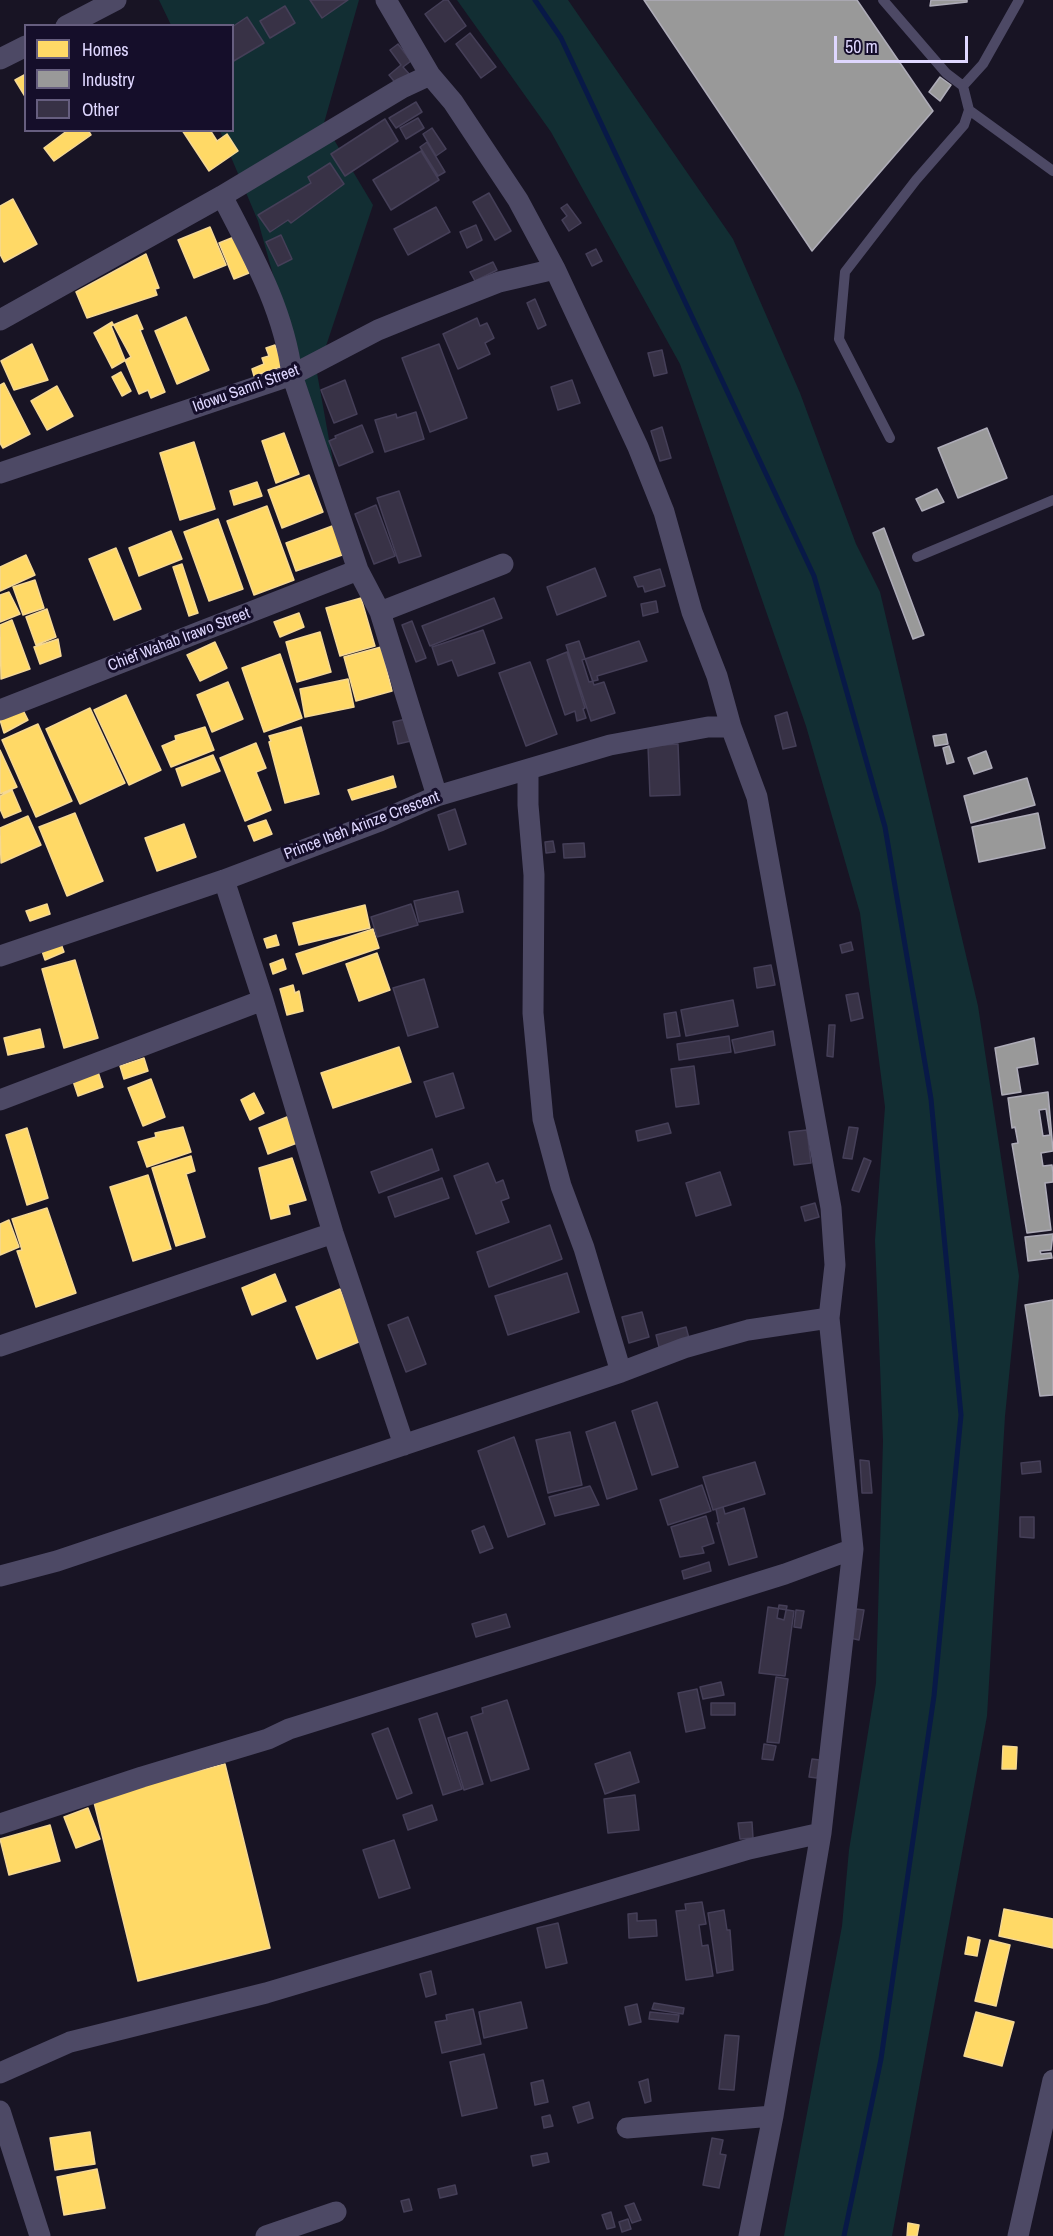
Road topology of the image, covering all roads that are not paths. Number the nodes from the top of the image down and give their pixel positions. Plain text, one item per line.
1 (116, 0) edge
2 (386, 0) edge
3 (883, 0) edge
4 (1019, 0) edge
5 (70, 24) edge
6 (24, 47) edge
7 (0, 59) edge
8 (430, 75) junction
9 (963, 86) junction
10 (969, 110) junction
11 (1053, 171) edge
12 (222, 196) junction
13 (555, 269) junction
14 (0, 320) edge
15 (292, 375) junction
16 (890, 438) dead end
17 (0, 473) edge
18 (1053, 500) edge
19 (917, 557) dead end
20 (503, 564) dead end
21 (358, 570) junction
22 (380, 612) junction
23 (0, 710) edge
24 (731, 727) junction
25 (528, 771) junction
26 (437, 796) junction
27 (224, 880) junction
28 (0, 956) edge
29 (263, 999) junction
30 (0, 1100) edge
31 (333, 1233) junction
32 (829, 1318) junction
33 (0, 1346) edge
34 (621, 1372) junction
35 (404, 1445) junction
36 (853, 1549) junction
37 (0, 1576) edge
38 (0, 1824) edge
39 (821, 1833) junction
40 (0, 2073) edge
41 (1053, 2080) edge
42 (0, 2111) edge
43 (773, 2116) junction
44 (627, 2128) dead end
45 (336, 2212) dead end
46 (40, 2236) edge
47 (266, 2236) edge
48 (749, 2236) edge
49 (1018, 2236) edge

1 - 5 street
2 - 8 street
3 - 9 lane
4 - 9 lane
6 - 7 street
8 - 12 street
8 - 13 street
9 - 10 lane
10 - 11 lane
10 - 16 lane
12 - 14 street
12 - 15 street
13 - 15 street, Idowu Sanni Street
13 - 24 street
15 - 17 street, Idowu Sanni Street
15 - 21 street
18 - 19 lane
20 - 22 street
21 - 22 street
21 - 23 street, Chief Wahab Irawo Street
22 - 26 street
24 - 25 street, Prince Ibeh Arinze Crescent
24 - 32 street
25 - 26 street, Prince Ibeh Arinze Crescent
25 - 34 street
26 - 27 street, Prince Ibeh Arinze Crescent
27 - 28 street, Prince Ibeh Arinze Crescent
27 - 29 street
29 - 30 street
29 - 31 street
31 - 33 street
31 - 35 street
32 - 34 street
32 - 36 street
34 - 35 street
35 - 37 street
36 - 38 street
36 - 39 street
39 - 40 street
39 - 43 street
41 - 49 street
42 - 46 street
43 - 44 street
43 - 48 street
45 - 47 street

